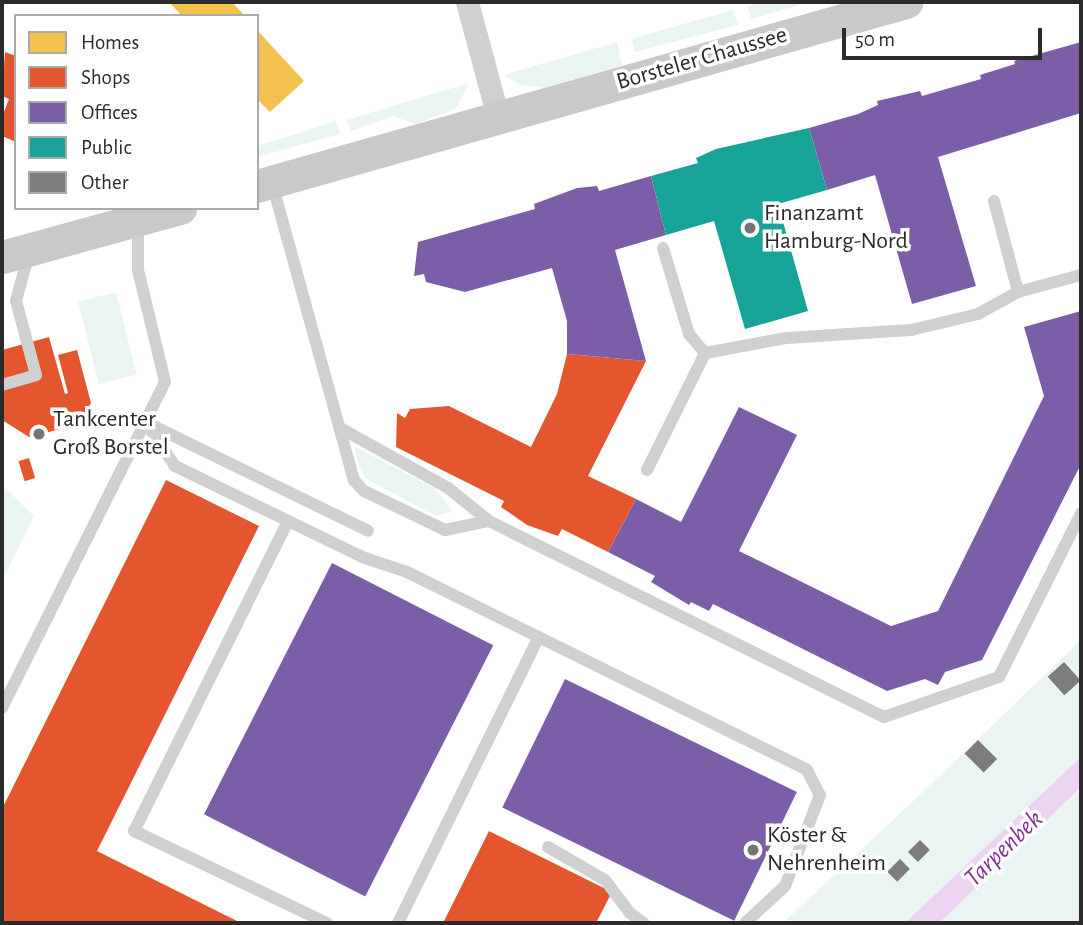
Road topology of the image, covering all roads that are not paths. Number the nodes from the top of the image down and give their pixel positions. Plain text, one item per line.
1 (467, 2) edge
2 (906, 2) edge
3 (498, 117) junction
4 (265, 184) edge
5 (994, 201) dead end
6 (173, 210) edge
7 (138, 220) junction
8 (663, 247) dead end
9 (16, 253) edge
10 (1081, 275) edge
11 (1018, 292) junction
12 (705, 353) junction
13 (2, 385) edge
14 (145, 422) junction
15 (342, 429) junction
16 (647, 470) dead end
17 (1081, 513) edge
18 (288, 521) junction
19 (489, 521) junction
20 (368, 531) dead end
21 (539, 637) junction
22 (2, 708) edge
23 (548, 847) dead end
24 (327, 923) edge
25 (398, 923) edge
26 (644, 923) edge
27 (745, 923) edge

1 - 3 street
2 - 3 main road, Borsteler Chaussee
3 - 4 main road, Borsteler Chaussee
4 - 15 lane
5 - 11 lane
6 - 7 main road
7 - 9 main road
7 - 14 lane
8 - 12 lane
9 - 13 lane
10 - 11 lane
11 - 12 lane
12 - 16 lane
14 - 18 lane
14 - 20 lane
14 - 22 lane
15 - 19 lane
15 - 19 lane
17 - 19 lane
18 - 21 lane
18 - 24 lane
21 - 25 lane
21 - 27 lane
23 - 26 lane

